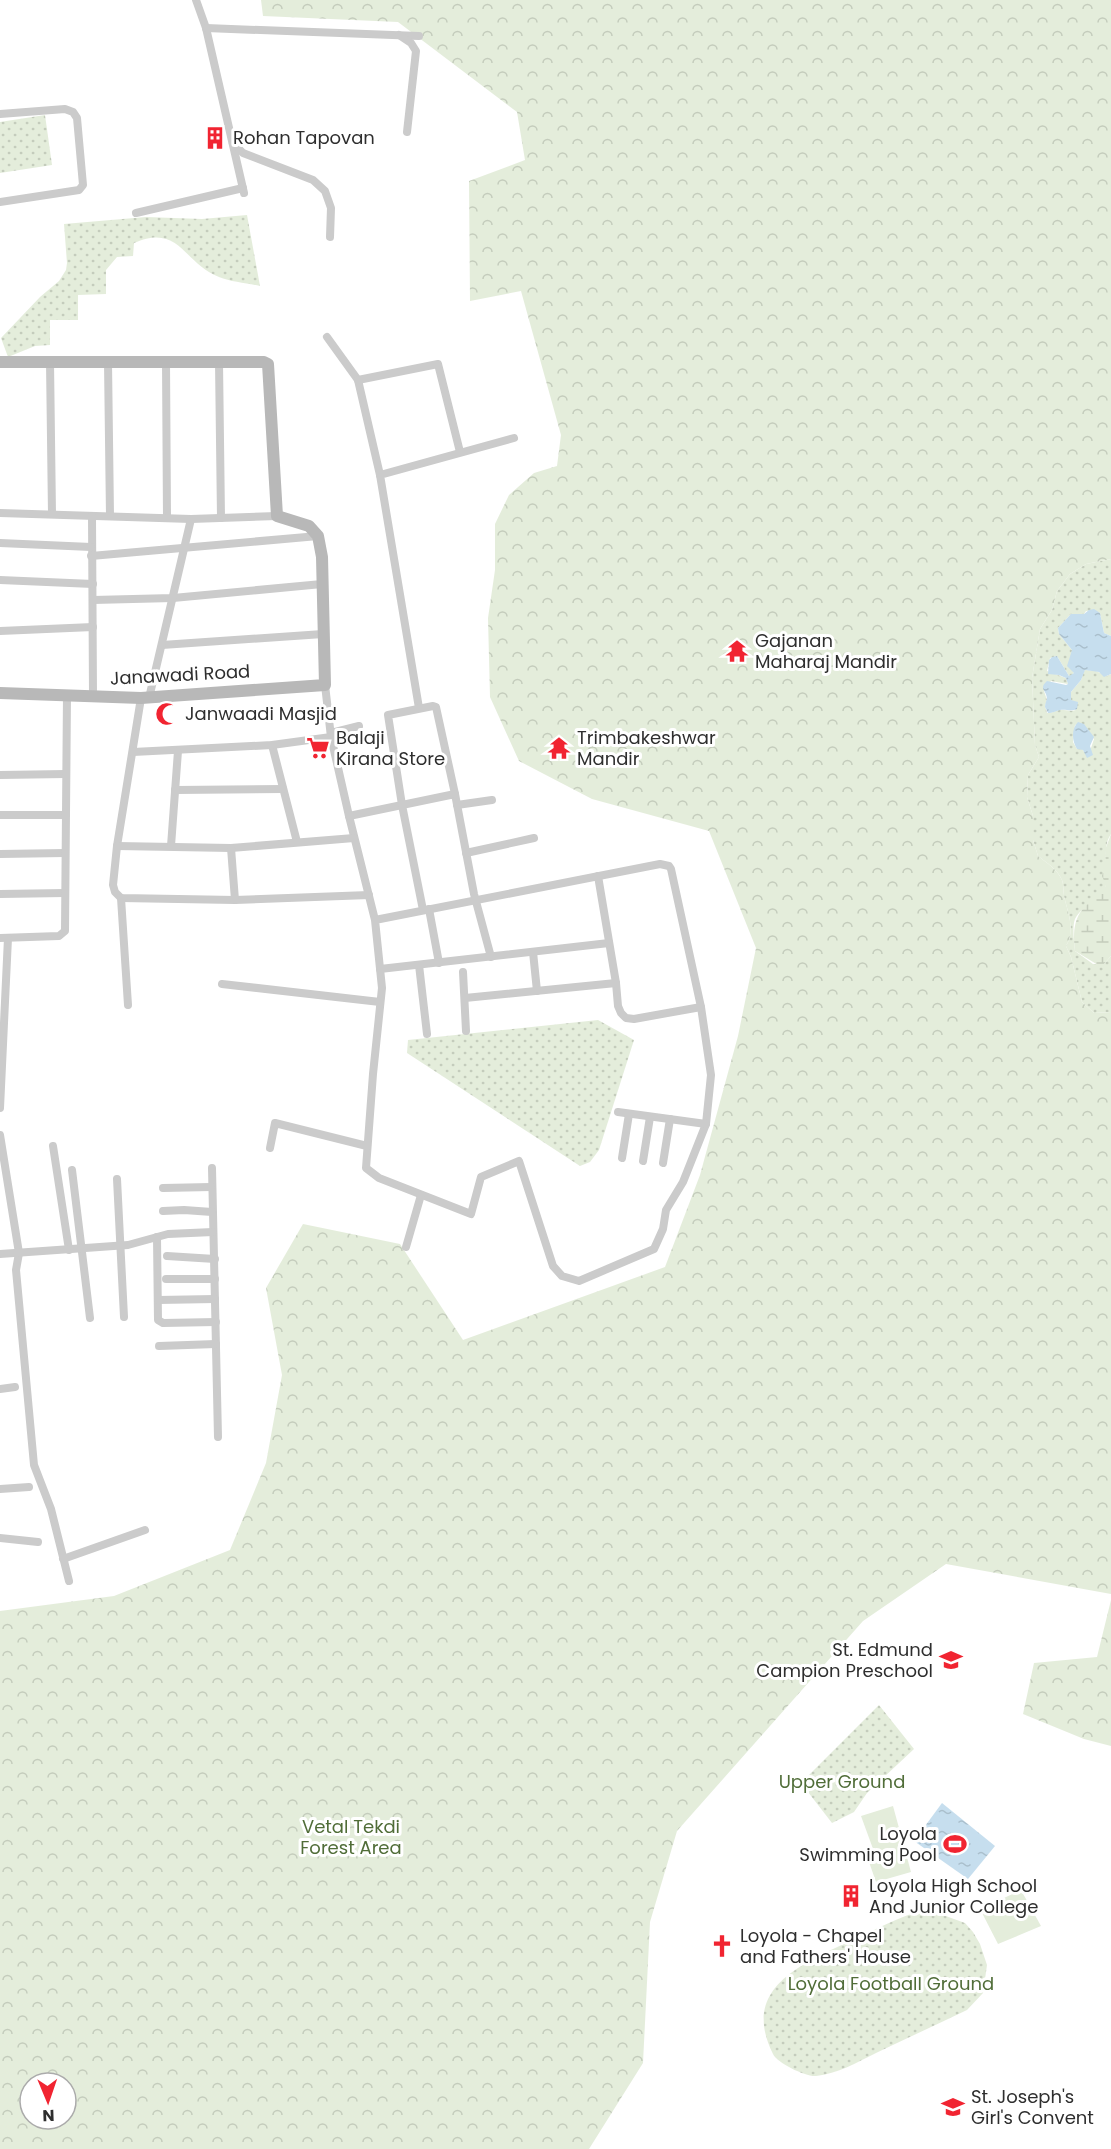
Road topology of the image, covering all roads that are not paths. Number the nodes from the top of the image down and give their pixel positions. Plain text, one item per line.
1 (196, 0) edge
2 (206, 28) junction
3 (398, 35) junction
4 (419, 36) dead end
5 (0, 114) edge
6 (406, 132) dead end
7 (232, 142) junction
8 (0, 202) edge
9 (136, 213) dead end
10 (330, 237) dead end
11 (327, 337) dead end
12 (0, 362) edge
13 (50, 362) junction
14 (108, 362) junction
15 (166, 362) junction
16 (219, 362) junction
17 (357, 380) junction
18 (514, 438) dead end
19 (460, 452) junction
20 (380, 475) junction
21 (0, 504) edge
22 (0, 513) edge
23 (52, 514) junction
24 (92, 516) junction
25 (110, 516) junction
26 (277, 516) junction
27 (167, 518) junction
28 (221, 518) junction
29 (191, 519) junction
30 (318, 536) junction
31 (0, 543) edge
32 (183, 548) junction
33 (91, 551) junction
34 (0, 580) edge
35 (93, 584) junction
36 (322, 584) junction
37 (173, 598) junction
38 (93, 600) junction
39 (93, 627) junction
40 (0, 631) edge
41 (323, 634) junction
42 (162, 645) junction
43 (325, 685) junction
44 (0, 693) edge
45 (67, 695) junction
46 (93, 696) junction
47 (145, 698) junction
48 (419, 708) junction
49 (359, 726) dead end
50 (331, 735) junction
51 (272, 745) junction
52 (178, 751) junction
53 (133, 752) junction
54 (0, 774) edge
55 (66, 774) junction
56 (283, 789) junction
57 (175, 790) junction
58 (455, 794) junction
59 (492, 800) dead end
60 (402, 805) junction
61 (457, 805) junction
62 (0, 814) edge
63 (66, 815) junction
64 (349, 816) junction
65 (354, 838) junction
66 (534, 838) dead end
67 (297, 842) junction
68 (117, 846) junction
69 (171, 846) junction
70 (231, 848) junction
71 (65, 853) junction
72 (466, 853) junction
73 (0, 854) edge
74 (598, 876) junction
75 (65, 893) junction
76 (0, 894) edge
77 (369, 895) junction
78 (122, 898) junction
79 (235, 900) junction
80 (476, 900) junction
81 (426, 909) junction
82 (375, 920) junction
83 (4, 938) edge
84 (609, 943) junction
85 (533, 952) junction
86 (491, 957) junction
87 (439, 963) junction
88 (419, 965) junction
89 (380, 969) junction
90 (463, 972) dead end
91 (616, 983) junction
92 (222, 984) dead end
93 (537, 992) junction
94 (465, 998) junction
95 (380, 1002) junction
96 (128, 1005) dead end
97 (701, 1007) junction
98 (466, 1031) dead end
99 (427, 1034) dead end
100 (0, 1094) edge
101 (0, 1108) edge
102 (618, 1112) dead end
103 (629, 1114) junction
104 (650, 1117) junction
105 (670, 1119) junction
106 (706, 1124) junction
107 (0, 1135) edge
108 (53, 1146) dead end
109 (367, 1146) junction
110 (270, 1148) dead end
111 (622, 1158) dead end
112 (643, 1161) dead end
113 (663, 1163) dead end
114 (212, 1168) dead end
115 (72, 1170) dead end
116 (117, 1179) dead end
117 (211, 1187) junction
118 (163, 1188) dead end
119 (421, 1195) junction
120 (163, 1211) dead end
121 (212, 1212) junction
122 (213, 1232) junction
123 (157, 1237) junction
124 (120, 1245) junction
125 (406, 1247) dead end
126 (82, 1248) junction
127 (69, 1250) junction
128 (19, 1253) junction
129 (0, 1254) edge
130 (167, 1256) dead end
131 (215, 1259) junction
132 (166, 1279) dead end
133 (215, 1279) junction
134 (215, 1299) junction
135 (158, 1300) junction
136 (124, 1317) dead end
137 (90, 1318) dead end
138 (216, 1322) junction
139 (216, 1344) junction
140 (159, 1346) dead end
141 (15, 1388) dead end
142 (0, 1389) edge
143 (218, 1437) dead end
144 (29, 1488) dead end
145 (0, 1489) edge
146 (145, 1530) dead end
147 (0, 1538) edge
148 (38, 1542) dead end
149 (63, 1559) junction
150 (69, 1581) dead end

1 - 2 street
2 - 3 street
2 - 7 street
3 - 4 street
3 - 6 street
5 - 8 street
7 - 9 street
7 - 10 street
11 - 17 street
12 - 13 street
13 - 14 street
13 - 23 street
14 - 15 street
14 - 25 street
15 - 16 street
15 - 27 street
16 - 26 street
16 - 28 street
17 - 19 street
17 - 20 street
18 - 19 street
19 - 20 street
20 - 48 street
21 - 22 street
22 - 23 street
23 - 24 street
24 - 25 street
24 - 33 street
25 - 27 street
26 - 28 street
26 - 30 street
27 - 29 street
28 - 29 street
29 - 32 street
30 - 32 street
30 - 36 street
31 - 33 street
32 - 33 street
32 - 37 street
33 - 35 street
34 - 35 street
35 - 38 street
36 - 37 street
36 - 41 street
37 - 38 street
37 - 42 street
38 - 39 street
39 - 40 street
39 - 46 street
41 - 42 street
41 - 43 street
42 - 47 street
43 - 47 street, Janawadi Road
43 - 50 street
44 - 45 street, Janawadi Road
45 - 46 street, Janawadi Road
45 - 55 street
46 - 47 street, Janawadi Road
47 - 53 street
48 - 58 street
48 - 60 street
49 - 50 street
50 - 51 street
50 - 64 street
51 - 52 street
51 - 56 street
52 - 53 street
52 - 57 street
53 - 68 street
54 - 55 street
55 - 63 street
56 - 57 street
56 - 67 street
57 - 69 street
58 - 60 street
58 - 61 street
59 - 61 street
60 - 64 street
60 - 81 street
61 - 72 street
62 - 63 street
63 - 71 street
64 - 65 street
65 - 67 street
65 - 77 street
66 - 72 street
67 - 70 street
68 - 69 street
68 - 78 street
69 - 70 street
70 - 79 street
71 - 73 street
71 - 75 street
72 - 80 street
74 - 80 street
74 - 84 street
74 - 97 street
75 - 76 street
75 - 83 street
77 - 79 street
77 - 82 street
78 - 79 street
78 - 96 street
80 - 81 street
80 - 86 street
81 - 82 street
81 - 87 street
82 - 89 street
83 - 100 street
84 - 85 street
84 - 91 street
85 - 86 street
85 - 93 street
86 - 87 street
87 - 88 street
88 - 89 street
88 - 99 street
89 - 95 street
90 - 94 street
91 - 93 street
91 - 97 street
92 - 95 street
93 - 94 street
94 - 98 street
95 - 109 street
97 - 106 street
100 - 101 street
102 - 103 street
103 - 104 street
103 - 111 street
104 - 105 street
104 - 112 street
105 - 106 street
105 - 113 street
106 - 119 street
107 - 128 street
108 - 127 street
109 - 110 street
109 - 119 street
114 - 117 street
115 - 126 street
116 - 124 street
117 - 118 street
117 - 121 street
119 - 125 street
120 - 121 street
121 - 122 street
122 - 123 street
122 - 131 street
123 - 124 street
123 - 135 street
124 - 126 street
124 - 136 street
126 - 127 street
126 - 137 street
127 - 128 street
128 - 129 street
128 - 149 street
130 - 131 street
131 - 133 street
132 - 133 street
133 - 134 street
134 - 135 street
134 - 138 street
135 - 138 street
138 - 139 street
139 - 140 street
139 - 143 street
141 - 142 street
144 - 145 street
146 - 149 street
147 - 148 street
149 - 150 street

